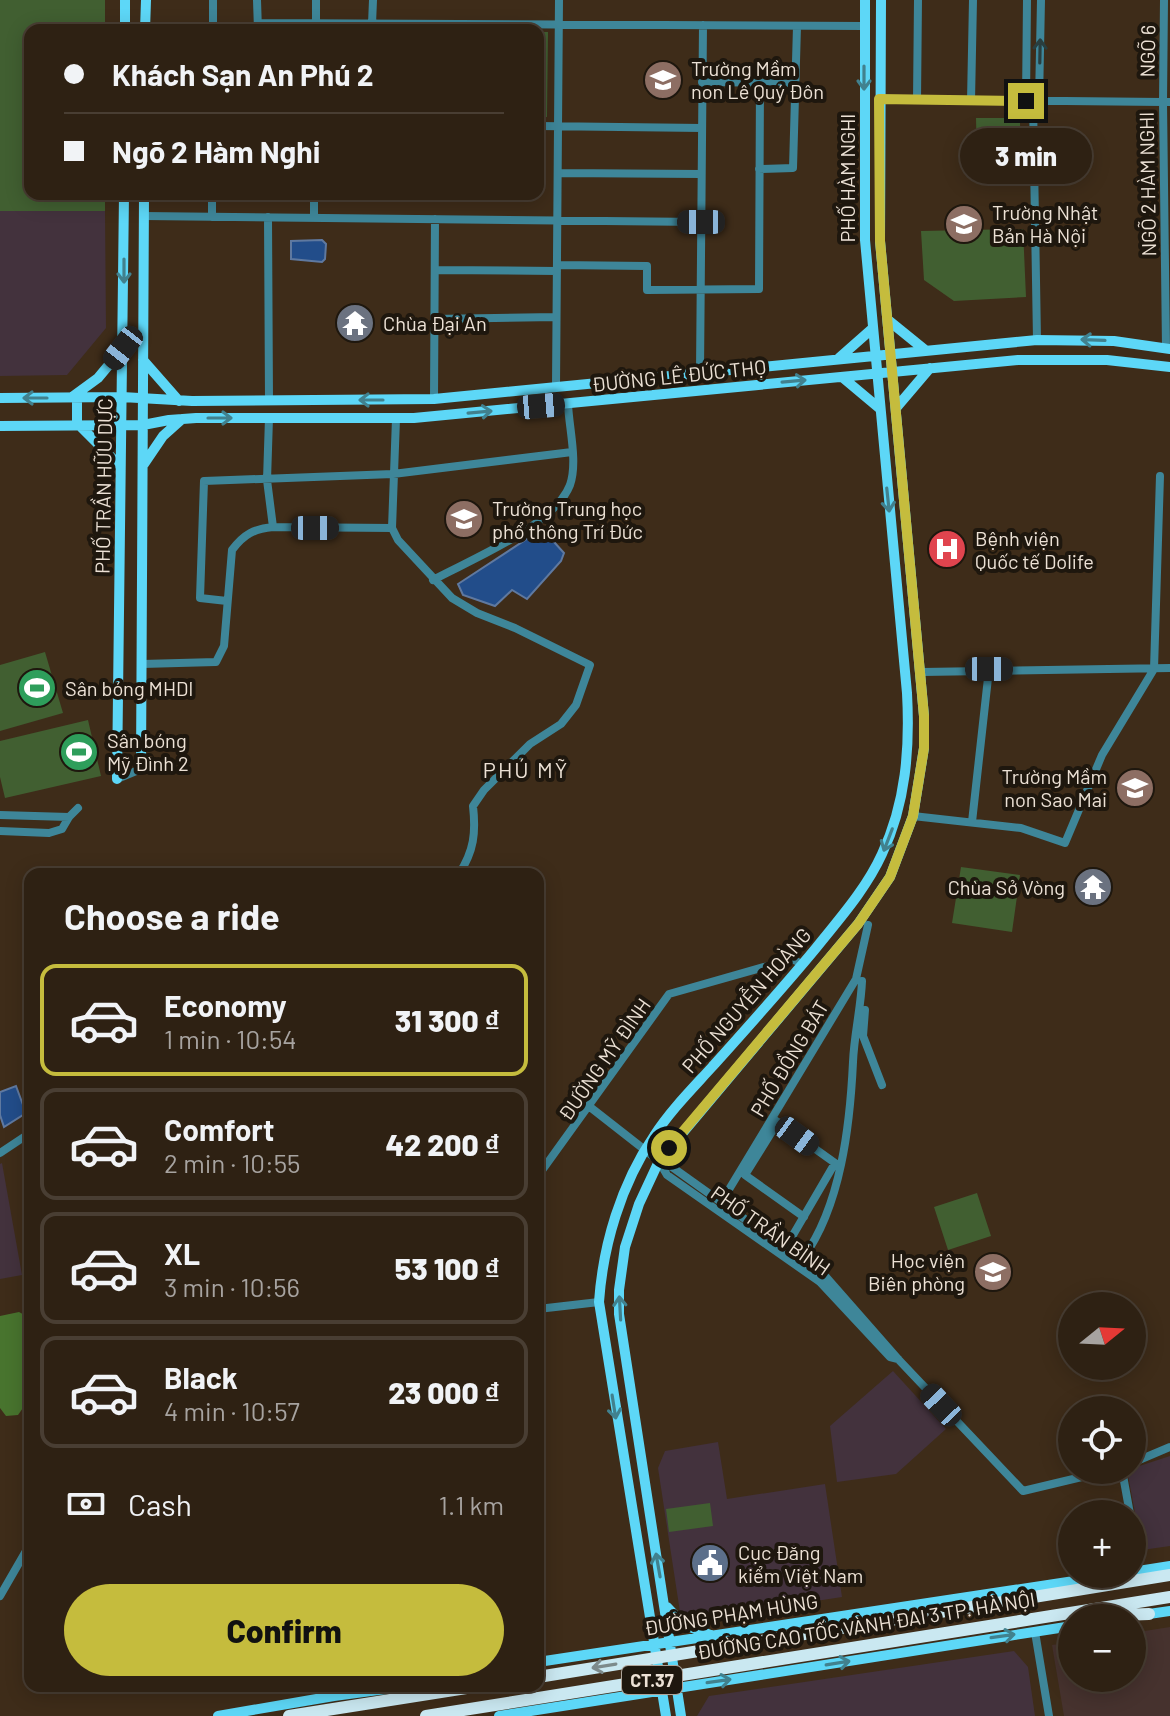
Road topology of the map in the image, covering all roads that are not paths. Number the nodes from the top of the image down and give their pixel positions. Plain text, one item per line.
1 (125, 0) edge
2 (146, 0) edge
3 (213, 0) edge
4 (257, 0) edge
5 (316, 0) edge
6 (373, 0) edge
7 (559, 0) edge
8 (865, 0) edge
9 (881, 0) edge
10 (918, 0) edge
11 (973, 0) edge
12 (1027, 0) edge
13 (1041, 0) edge
14 (1164, 0) edge
15 (125, 24) edge
16 (145, 24) edge
17 (213, 24) edge
18 (258, 24) edge
19 (316, 24) edge
20 (372, 24) joint
21 (559, 24) junction
22 (703, 25) junction
23 (797, 26) junction
24 (864, 26) junction
25 (702, 82) junction
26 (760, 83) junction
27 (794, 83) junction
28 (879, 99) junction
29 (917, 100) junction
30 (971, 101) junction
31 (1033, 101) junction
32 (1166, 102) edge
33 (544, 126) edge
34 (558, 126) junction
35 (702, 128) junction
36 (865, 166) junction
37 (879, 166) junction
38 (759, 169) junction
39 (558, 173) junction
40 (701, 174) junction
41 (124, 200) edge
42 (144, 200) edge
43 (212, 200) edge
44 (314, 200) edge
45 (144, 216) junction
46 (212, 217) junction
47 (268, 217) junction
48 (314, 218) junction
49 (435, 219) junction
50 (557, 221) junction
51 (701, 222) junction
52 (557, 268) junction
53 (435, 270) junction
54 (700, 290) junction
55 (556, 317) junction
56 (434, 319) junction
57 (888, 320) junction
58 (873, 328) junction
59 (143, 340) junction
60 (1037, 340) junction
61 (123, 344) junction
62 (1168, 349) edge
63 (925, 350) junction
64 (891, 354) junction
65 (876, 355) junction
66 (839, 358) junction
67 (143, 359) junction
68 (1170, 367) edge
69 (930, 368) junction
70 (700, 372) junction
71 (892, 372) junction
72 (877, 373) junction
73 (842, 377) junction
74 (556, 386) junction
75 (122, 397) junction
76 (0, 398) edge
77 (74, 398) junction
78 (143, 399) junction
79 (434, 399) junction
80 (269, 400) junction
81 (179, 401) junction
82 (192, 401) junction
83 (568, 404) junction
84 (879, 408) junction
85 (896, 408) junction
86 (269, 418) junction
87 (187, 419) junction
88 (396, 419) junction
89 (78, 425) junction
90 (122, 425) junction
91 (143, 425) junction
92 (0, 426) edge
93 (572, 452) junction
94 (120, 466) junction
95 (143, 466) junction
96 (393, 474) junction
97 (1160, 476) dead end
98 (267, 480) junction
99 (273, 527) junction
100 (392, 528) junction
101 (433, 580) junction
102 (914, 585) junction
103 (897, 587) junction
104 (227, 601) junction
105 (142, 664) junction
106 (1170, 668) edge
107 (989, 669) junction
108 (1154, 669) junction
109 (922, 672) junction
110 (141, 769) joint
111 (117, 779) joint
112 (78, 808) dead end
113 (0, 815) edge
114 (913, 816) junction
115 (69, 817) junction
116 (972, 822) junction
117 (0, 831) edge
118 (462, 868) edge
119 (868, 925) dead end
120 (802, 964) junction
121 (882, 1085) dead end
122 (590, 1107) junction
123 (775, 1120) junction
124 (24, 1137) edge
125 (646, 1150) junction
126 (0, 1153) edge
127 (659, 1161) junction
128 (544, 1168) edge
129 (722, 1201) junction
130 (804, 1217) junction
131 (786, 1247) junction
132 (803, 1258) junction
133 (599, 1302) junction
134 (544, 1308) edge
135 (898, 1359) junction
136 (1170, 1447) edge
137 (1146, 1457) edge
138 (1058, 1483) edge
139 (24, 1554) edge
140 (1170, 1566) edge
141 (1146, 1570) edge
142 (1170, 1575) edge
143 (1058, 1583) edge
144 (1070, 1588) edge
145 (1042, 1595) junction
146 (0, 1596) edge
147 (1170, 1597) edge
148 (665, 1605) junction
149 (1170, 1611) edge
150 (1146, 1614) edge
151 (1149, 1614) junction
152 (1045, 1617) junction
153 (1058, 1628) edge
154 (1035, 1632) junction
155 (712, 1635) junction
156 (670, 1637) junction
157 (653, 1639) junction
158 (544, 1661) edge
159 (544, 1676) edge
160 (364, 1692) edge
161 (441, 1692) edge
162 (678, 1693) junction
163 (663, 1695) junction
164 (218, 1716) edge
165 (289, 1716) edge
166 (426, 1716) edge
167 (499, 1716) edge
168 (666, 1716) edge
169 (681, 1716) edge
170 (1049, 1716) edge

1 - 15 main road
2 - 16 main road
3 - 17 street
4 - 18 street
5 - 19 street
6 - 20 street
7 - 21 street
8 - 24 main road, PHỐ HÀM NGHI
9 - 28 main road, PHỐ HÀM NGHI
10 - 29 street
11 - 30 street
12 - 31 street
31 -> 13 street
14 - 32 street, NGÕ 6
20 - 21 street
21 - 22 street
21 - 34 street
22 - 23 street
22 - 25 street
23 - 24 street
23 - 27 street
24 -> 36 main road, PHỐ HÀM NGHI
25 - 26 street
25 - 35 street
26 - 27 street
26 - 38 street
27 - 38 street
28 - 29 street, NGÕ 2 HÀM NGHI
28 - 37 main road, PHỐ HÀM NGHI
29 - 30 street, NGÕ 2 HÀM NGHI
30 - 31 street, NGÕ 2 HÀM NGHI
31 - 32 street, NGÕ 2 HÀM NGHI
31 - 60 street
32 - 62 street, NGÕ 2 HÀM NGHI
33 - 34 street
34 - 35 street
34 - 39 street
35 - 40 street
36 - 37 street
36 - 58 main road, PHỐ HÀM NGHI
37 - 57 main road, PHỐ HÀM NGHI
38 - 54 street
39 - 40 street
39 - 50 street
40 - 51 street
41 -> 61 main road, PHỐ TRẦN HỮU DỰC
42 - 45 main road, PHỐ TRẦN HỮU DỰC
43 - 46 street
44 - 48 street
45 - 46 street
45 - 59 main road, PHỐ TRẦN HỮU DỰC
46 - 47 street
47 - 48 street
47 - 80 street
48 - 49 street
49 - 50 street
49 - 53 street
50 - 51 street
50 - 52 street
51 - 54 street
52 - 53 street
52 - 54 street
52 - 55 street
53 - 56 street
54 - 70 street
55 - 56 street
55 - 74 street
56 - 79 street
57 - 63 main road
57 - 64 main road, PHỐ HÀM NGHI
58 - 65 main road, PHỐ HÀM NGHI
58 - 66 main road
59 - 61 main road
59 - 67 main road, PHỐ TRẦN HỮU DỰC
62 -> 60 main road, ĐƯỜNG LÊ ĐỨC THỌ
60 - 63 main road, ĐƯỜNG LÊ ĐỨC THỌ
61 - 75 main road, PHỐ TRẦN HỮU DỰC
61 - 77 main road
63 - 64 main road, ĐƯỜNG LÊ ĐỨC THỌ
64 - 65 main road, ĐƯỜNG LÊ ĐỨC THỌ
64 - 71 main road, PHỐ HÀM NGHI
65 - 66 main road, ĐƯỜNG LÊ ĐỨC THỌ
65 - 72 main road, PHỐ HÀM NGHI
66 - 70 main road, ĐƯỜNG LÊ ĐỨC THỌ
67 - 78 main road, PHỐ TRẦN HỮU DỰC
67 - 81 main road
68 - 69 main road, ĐƯỜNG LÊ ĐỨC THỌ
69 - 71 main road, ĐƯỜNG LÊ ĐỨC THỌ
69 - 85 main road
70 - 74 main road, ĐƯỜNG LÊ ĐỨC THỌ
71 - 72 main road, ĐƯỜNG LÊ ĐỨC THỌ
71 - 85 main road, PHỐ NGUYỄN HOÀNG
72 - 73 main road, ĐƯỜNG LÊ ĐỨC THỌ
72 - 84 main road, PHỐ NGUYỄN HOÀNG
83 -> 73 main road, ĐƯỜNG LÊ ĐỨC THỌ
73 - 84 main road
74 - 79 main road, ĐƯỜNG LÊ ĐỨC THỌ
75 - 77 main road, ĐƯỜNG LÊ ĐỨC THỌ
75 - 78 main road, ĐƯỜNG LÊ ĐỨC THỌ
75 - 90 main road, PHỐ TRẦN HỮU DỰC
77 -> 76 main road, ĐƯỜNG LÊ ĐỨC THỌ
77 - 89 main road
78 - 81 main road, ĐƯỜNG LÊ ĐỨC THỌ
78 - 91 main road, PHỐ TRẦN HỮU DỰC
79 -> 80 main road, ĐƯỜNG LÊ ĐỨC THỌ
80 - 82 main road, ĐƯỜNG LÊ ĐỨC THỌ
81 - 82 main road, ĐƯỜNG LÊ ĐỨC THỌ
82 - 87 main road
88 -> 83 main road, ĐƯỜNG LÊ ĐỨC THỌ
83 - 93 street
84 -> 103 main road, PHỐ NGUYỄN HOÀNG
85 - 102 main road, PHỐ NGUYỄN HOÀNG
87 -> 86 main road, ĐƯỜNG LÊ ĐỨC THỌ
86 - 88 main road, ĐƯỜNG LÊ ĐỨC THỌ
86 - 98 street
87 - 91 main road, ĐƯỜNG LÊ ĐỨC THỌ
87 - 95 main road
88 - 96 street
89 - 90 main road, ĐƯỜNG LÊ ĐỨC THỌ
89 - 92 main road, ĐƯỜNG LÊ ĐỨC THỌ
89 - 94 main road
90 - 91 main road, ĐƯỜNG LÊ ĐỨC THỌ
90 - 94 main road, PHỐ TRẦN HỮU DỰC
91 - 95 main road, PHỐ TRẦN HỮU DỰC
93 - 96 street
93 - 101 street
94 - 111 main road, PHỐ TRẦN HỮU DỰC
95 - 105 main road, PHỐ TRẦN HỮU DỰC
96 - 98 street
96 - 100 street
97 - 108 street
98 - 99 street
98 - 104 street
99 - 100 street
99 - 104 street
100 - 101 street
101 - 118 street
102 - 103 street
102 - 109 main road, PHỐ NGUYỄN HOÀNG
103 -> 120 main road, PHỐ NGUYỄN HOÀNG
104 - 105 street
105 - 110 main road, PHỐ TRẦN HỮU DỰC
106 - 108 street
107 - 108 street
107 - 109 street
107 - 116 street
108 - 116 street
109 - 114 main road, PHỐ NGUYỄN HOÀNG
110 - 111 street
112 - 115 street
113 - 115 street
114 - 116 street
114 - 127 main road, PHỐ NGUYỄN HOÀNG
115 - 117 street
119 - 123 street, PHỐ ĐỒNG BÁT
120 - 122 street, ĐƯỜNG MỸ ĐÌNH
120 - 125 main road, PHỐ NGUYỄN HOÀNG
121 - 132 street
122 - 125 street, PHỐ TRẦN BÌNH
122 - 128 street, ĐƯỜNG MỸ ĐÌNH
123 - 129 street, PHỐ ĐỒNG BÁT
123 - 130 street
123 - 130 street
124 - 126 street
125 - 127 street, PHỐ TRẦN BÌNH
125 - 133 main road, PHỐ NGUYỄN HOÀNG
127 - 129 street, PHỐ TRẦN BÌNH
127 - 135 street, PHỐ TRẦN BÌNH
148 -> 127 main road, PHỐ NGUYỄN HOÀNG
129 - 131 street, PHỐ TRẦN BÌNH
130 - 131 street
131 - 132 street, PHỐ TRẦN BÌNH
132 - 135 street, PHỐ TRẦN BÌNH
133 - 134 street
133 -> 157 main road, PHỐ NGUYỄN HOÀNG
135 - 138 street, PHỐ TRẦN BÌNH
136 - 137 street
139 - 146 street
140 - 141 main road
142 - 145 highway, ĐƯỜNG CAO TỐC VÀNH ĐAI 3 TP. HÀ NỘI / CT.37
143 - 155 main road, ĐƯỜNG PHẠM HÙNG
144 - 145 highway
145 -> 159 highway, ĐƯỜNG CAO TỐC VÀNH ĐAI 3 TP. HÀ NỘI / CT.37
147 - 152 highway, ĐƯỜNG CAO TỐC VÀNH ĐAI 3 TP. HÀ NỘI / CT.37
148 - 155 main road
148 - 156 main road, PHỐ NGUYỄN HOÀNG
149 - 151 main road
150 - 151 main road
151 - 152 highway
152 - 166 highway, ĐƯỜNG CAO TỐC VÀNH ĐAI 3 TP. HÀ NỘI / CT.37
153 - 154 main road
162 -> 154 main road
154 - 170 street
155 - 156 main road, ĐƯỜNG PHẠM HÙNG
156 - 157 main road, ĐƯỜNG PHẠM HÙNG
156 - 162 main road, PHỐ NGUYỄN HOÀNG
157 - 158 main road, ĐƯỜNG PHẠM HÙNG
157 - 163 main road, PHỐ NGUYỄN HOÀNG
160 - 164 main road
161 - 165 highway
162 - 163 main road
162 - 169 main road, PHỐ NGUYỄN HOÀNG
163 - 167 main road
163 - 168 main road, PHỐ NGUYỄN HOÀNG

